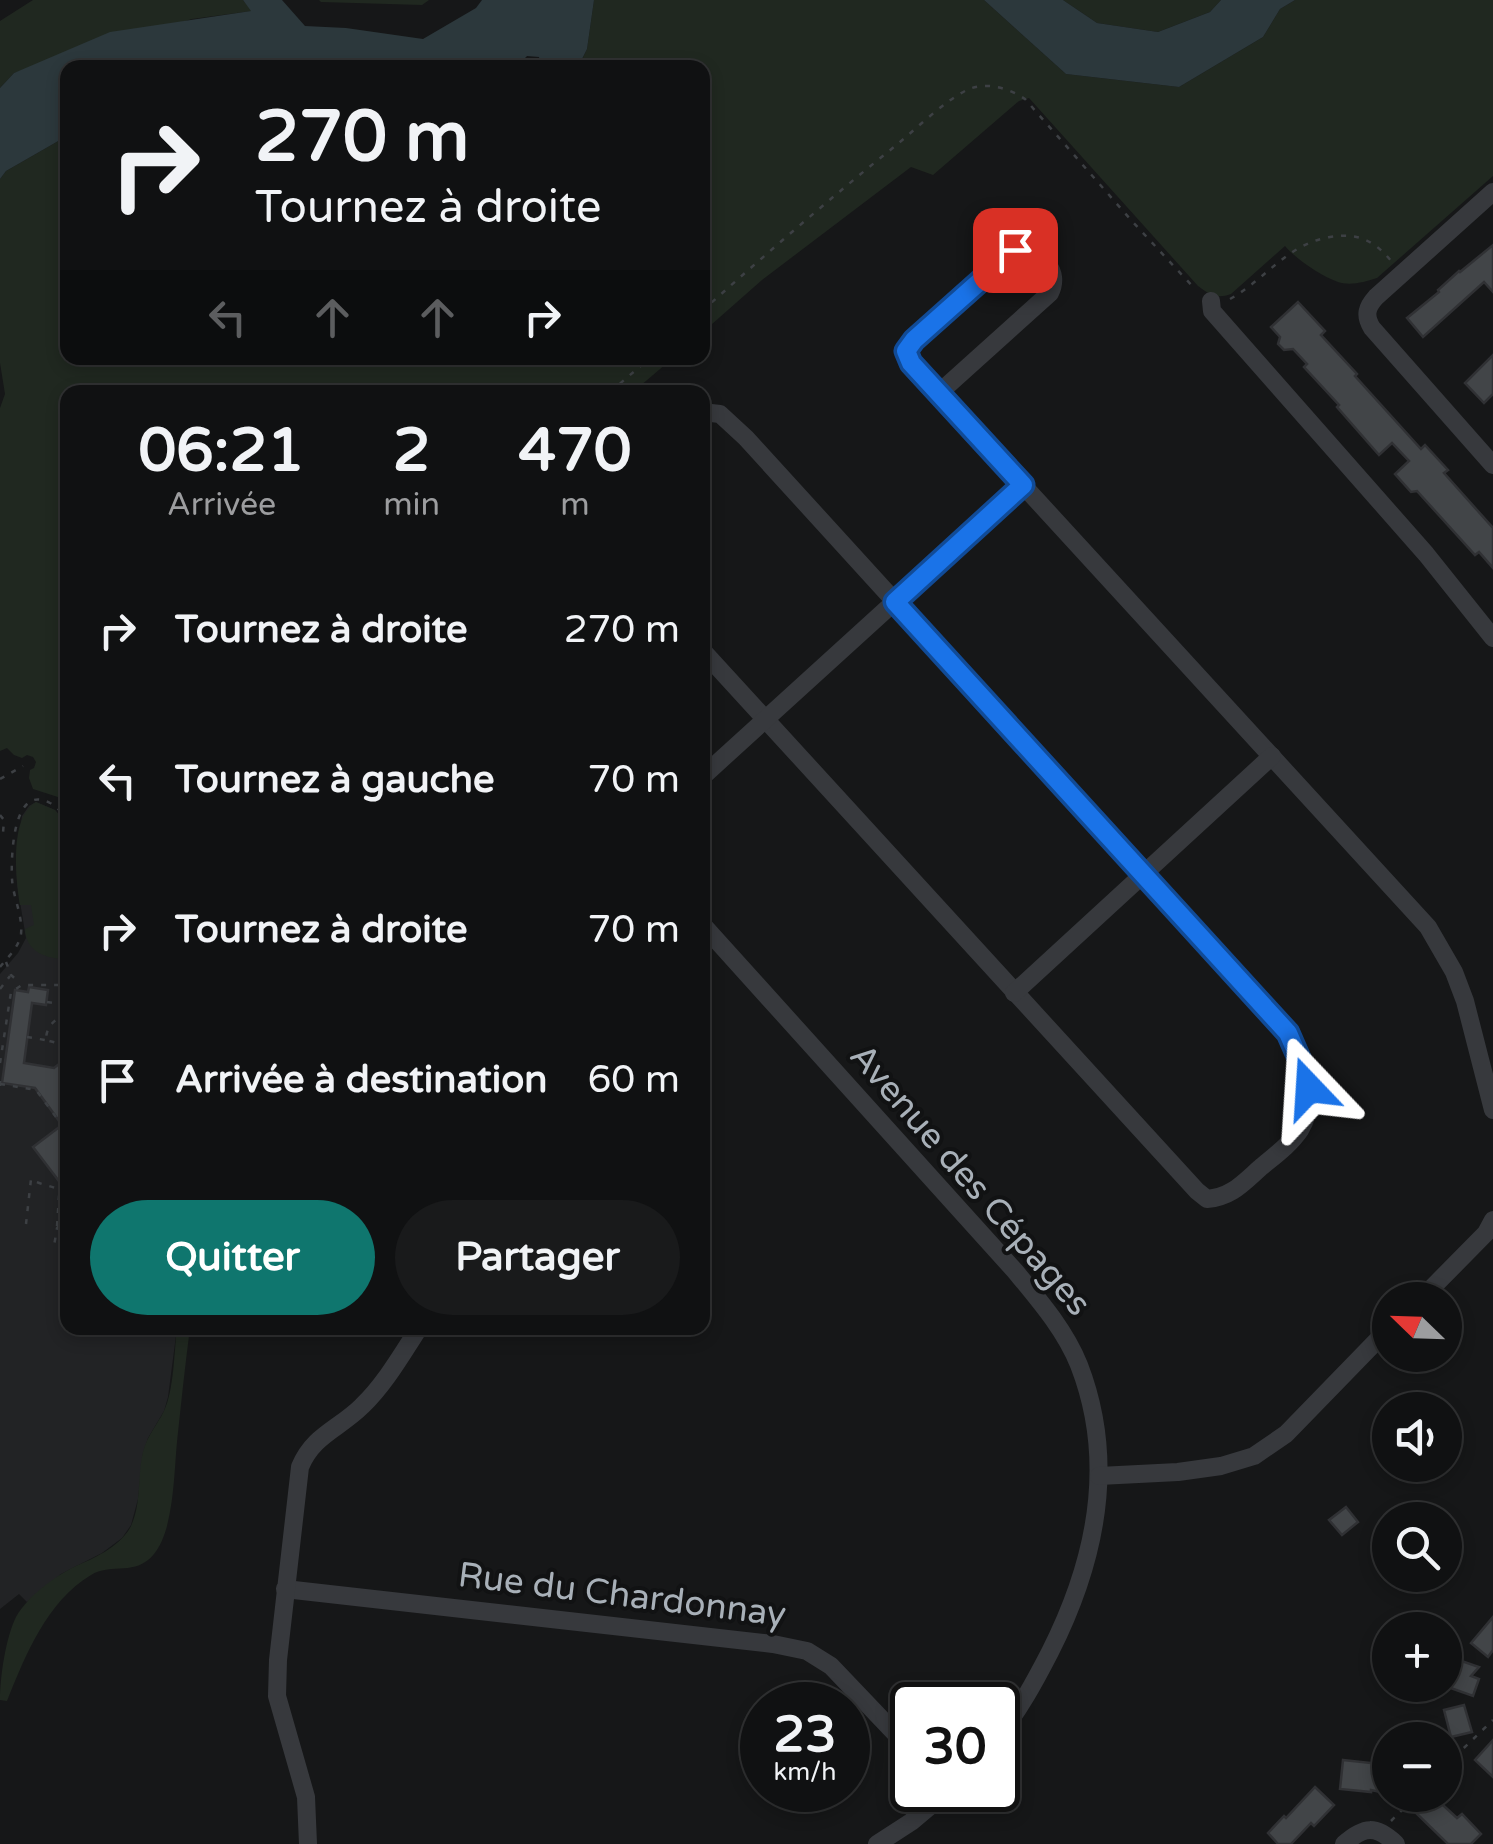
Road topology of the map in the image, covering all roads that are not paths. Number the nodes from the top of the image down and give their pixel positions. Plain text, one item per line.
1 (1493, 192) edge
2 (1211, 300) road end
3 (939, 393) junction
4 (710, 413) edge
5 (1486, 443) edge
6 (1493, 465) edge
7 (1023, 485) junction
8 (895, 602) junction
9 (1493, 638) edge
10 (710, 659) edge
11 (765, 720) junction
12 (1272, 756) junction
13 (710, 770) edge
14 (1143, 873) junction
15 (710, 933) edge
16 (1014, 993) junction
17 (1493, 1110) edge
18 (1493, 1220) edge
19 (1438, 1282) edge
20 (415, 1335) edge
21 (1372, 1346) edge
22 (1099, 1476) junction
23 (285, 1589) junction
24 (1020, 1702) edge
25 (890, 1728) edge
26 (923, 1812) edge
27 (308, 1844) edge
28 (877, 1844) edge
29 (1344, 1844) edge
30 (1396, 1844) edge

1 - 5 street
2 - 9 street
3 - 3 street
3 - 7 street
4 - 8 street
5 - 6 street
7 - 8 street
7 - 12 street
8 - 11 street
8 - 14 street
10 - 11 street
11 - 13 street
11 - 16 street
12 - 14 street
12 - 17 street
14 - 16 street
14 - 16 street
15 - 22 street, Avenue des Cépages
18 - 19 street
20 - 23 street
21 - 22 street
22 - 24 street, Avenue des Cépages
23 - 25 street, Rue du Chardonnay
23 - 27 street
26 - 28 street
29 - 30 street

